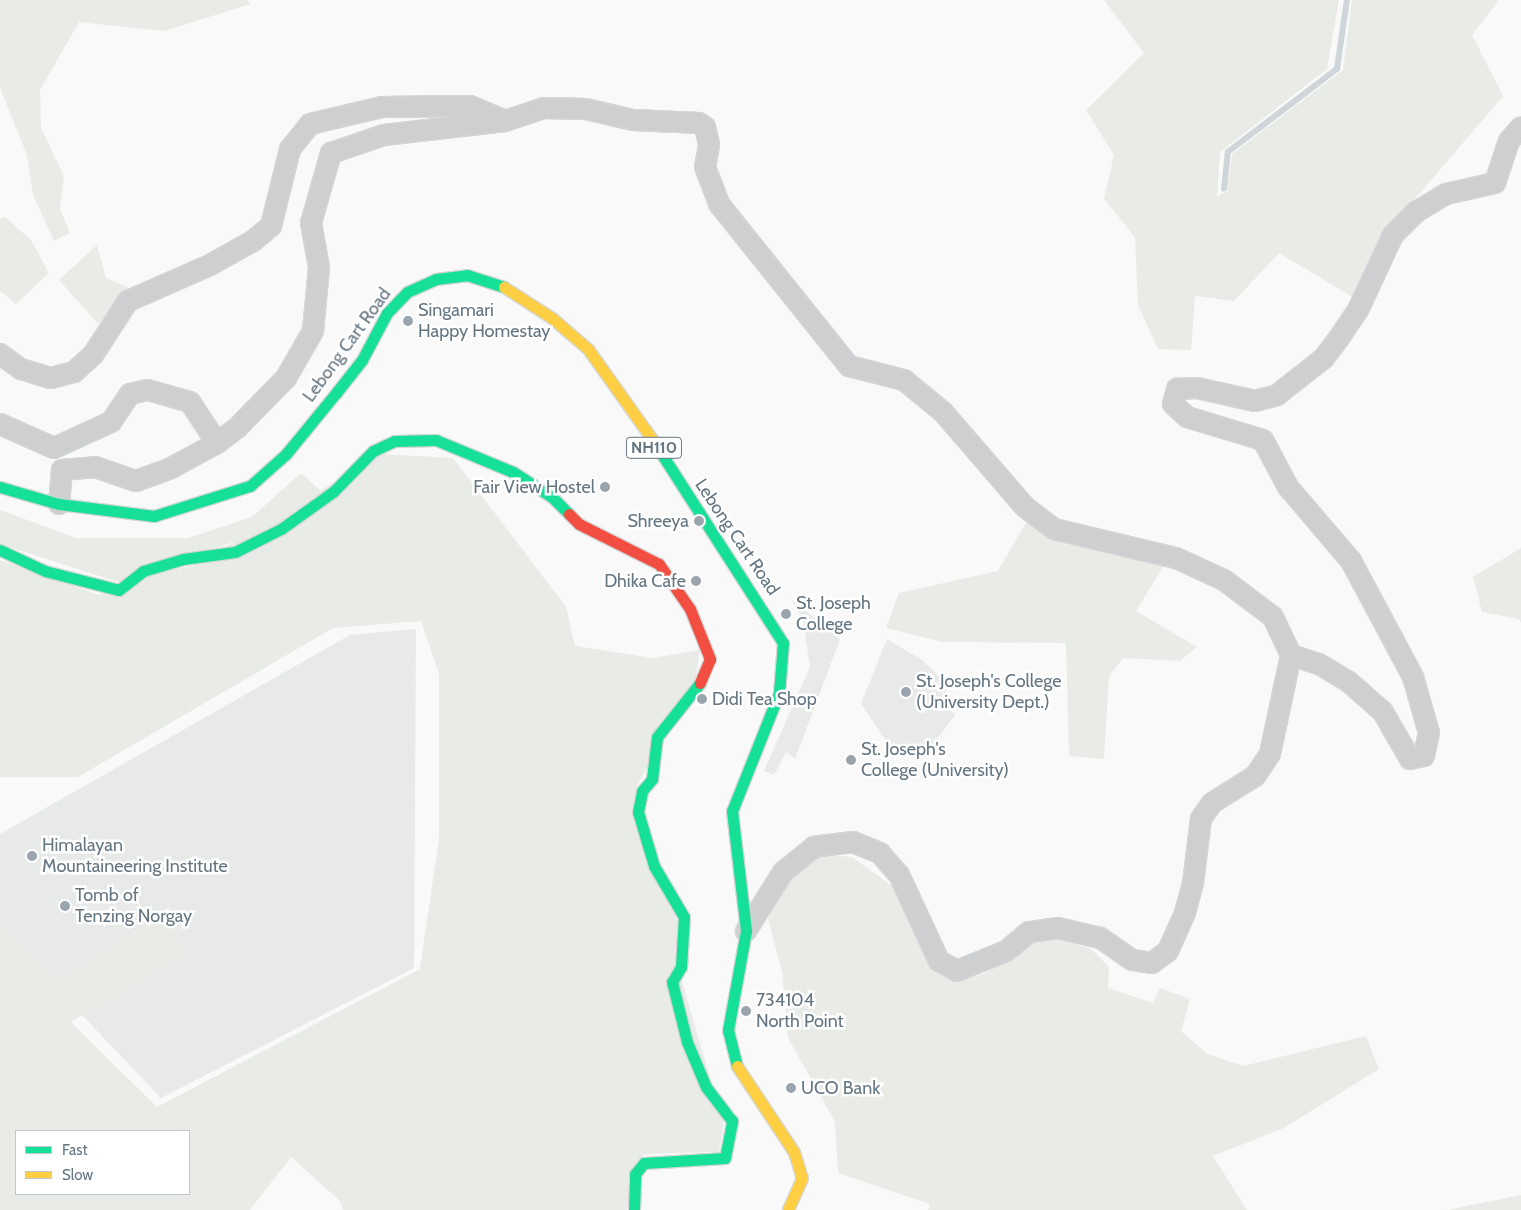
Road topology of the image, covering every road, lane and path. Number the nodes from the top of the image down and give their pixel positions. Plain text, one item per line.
1 (505, 121) junction
2 (1521, 128) edge
3 (0, 354) edge
4 (0, 424) edge
5 (217, 443) junction
6 (0, 487) edge
7 (59, 504) junction
8 (0, 550) edge
9 (1291, 655) junction
10 (746, 931) junction
11 (633, 1208) edge
12 (788, 1210) edge

1 - 3 street
1 - 5 street
1 - 9 street
2 - 9 street
4 - 5 street
5 - 7 street
6 - 7 main road, Lebong Cart Road / NH110
7 - 10 main road, Lebong Cart Road / NH110
8 - 11 main road
9 - 10 street
10 - 12 main road, Lebong Cart Road / NH110

